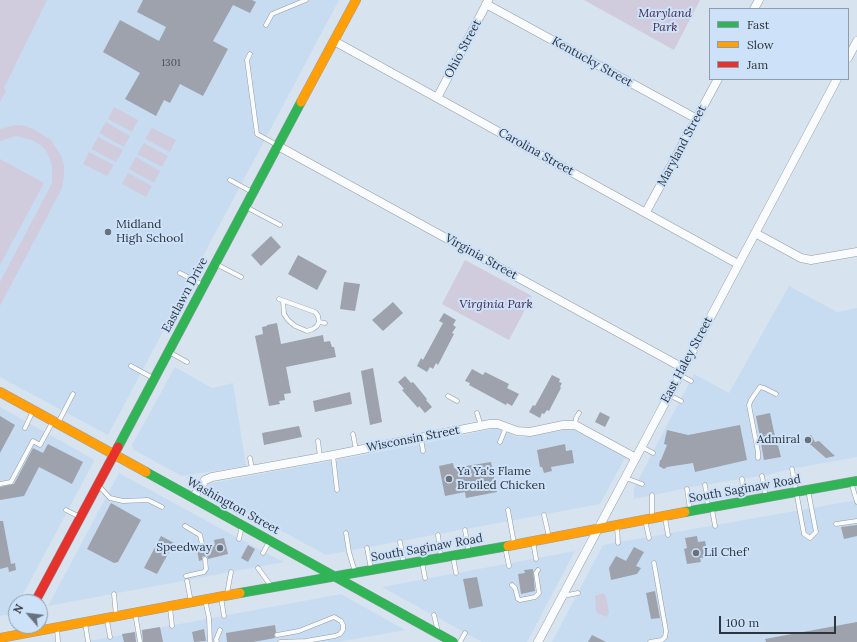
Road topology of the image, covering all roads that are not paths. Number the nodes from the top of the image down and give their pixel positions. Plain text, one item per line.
1 (306, 0) edge
2 (356, 0) edge
3 (488, 2) edge
4 (266, 25) dead end
5 (334, 40) junction
6 (857, 41) edge
7 (250, 54) dead end
8 (849, 56) edge
9 (717, 80) edge
10 (836, 80) edge
11 (437, 98) junction
12 (697, 119) junction
13 (278, 146) junction
14 (230, 180) dead end
15 (253, 193) junction
16 (246, 207) junction
17 (646, 212) junction
18 (280, 225) dead end
19 (755, 233) junction
20 (857, 252) edge
21 (215, 264) junction
22 (738, 264) junction
23 (180, 274) dead end
24 (241, 277) dead end
25 (204, 285) junction
26 (319, 322) junction
27 (325, 323) dead end
28 (168, 352) junction
29 (187, 362) dead end
30 (131, 366) dead end
31 (682, 371) junction
32 (154, 378) junction
33 (691, 381) dead end
34 (0, 393) edge
35 (73, 394) dead end
36 (776, 394) dead end
37 (669, 395) junction
38 (448, 396) dead end
39 (458, 401) dead end
40 (681, 401) dead end
41 (34, 410) junction
42 (477, 413) dead end
43 (579, 413) dead end
44 (56, 422) junction
45 (575, 425) junction
46 (481, 426) junction
47 (506, 427) junction
48 (25, 428) dead end
49 (353, 434) dead end
50 (421, 438) junction
51 (318, 441) dead end
52 (500, 442) dead end
53 (642, 447) junction
54 (356, 450) junction
55 (423, 451) dead end
56 (653, 453) dead end
57 (114, 454) junction
58 (333, 455) junction
59 (320, 457) junction
60 (250, 458) dead end
61 (636, 458) junction
62 (758, 458) dead end
63 (252, 469) junction
64 (792, 469) dead end
65 (762, 476) dead end
66 (626, 478) junction
67 (742, 479) dead end
68 (854, 481) edge
69 (0, 484) edge
70 (98, 484) junction
71 (642, 484) dead end
72 (705, 485) dead end
73 (688, 489) dead end
74 (808, 489) junction
75 (337, 490) dead end
76 (795, 492) junction
77 (652, 495) dead end
78 (766, 497) junction
79 (193, 498) junction
80 (744, 501) junction
81 (857, 502) edge
82 (162, 507) dead end
83 (710, 507) junction
84 (66, 510) dead end
85 (508, 510) dead end
86 (690, 511) junction
87 (544, 515) dead end
88 (665, 516) junction
89 (80, 517) junction
90 (648, 519) junction
91 (857, 521) edge
92 (836, 524) dead end
93 (242, 525) junction
94 (617, 525) junction
95 (185, 526) dead end
96 (715, 526) dead end
97 (599, 529) junction
98 (465, 530) dead end
99 (346, 533) dead end
100 (438, 534) dead end
101 (668, 535) dead end
102 (549, 538) junction
103 (649, 538) dead end
104 (239, 539) dead end
105 (270, 540) junction
106 (533, 541) junction
107 (400, 542) dead end
108 (618, 543) dead end
109 (510, 545) junction
110 (203, 548) dead end
111 (367, 548) dead end
112 (263, 552) dead end
113 (469, 553) junction
114 (453, 556) junction
115 (441, 558) junction
116 (205, 559) dead end
117 (536, 559) dead end
118 (422, 561) junction
119 (654, 563) dead end
120 (404, 564) junction
121 (509, 566) dead end
122 (258, 568) dead end
123 (371, 570) junction
124 (538, 570) dead end
125 (231, 572) dead end
126 (355, 572) junction
127 (456, 573) dead end
128 (334, 576) junction
129 (425, 578) dead end
130 (512, 585) dead end
131 (272, 588) junction
132 (578, 593) dead end
133 (39, 594) edge
134 (114, 594) dead end
135 (563, 596) junction
136 (224, 597) junction
137 (205, 600) junction
138 (191, 603) junction
139 (170, 607) junction
140 (135, 613) junction
141 (434, 615) dead end
142 (224, 616) dead end
143 (116, 617) junction
144 (107, 618) junction
145 (85, 622) junction
146 (172, 626) dead end
147 (57, 628) junction
148 (220, 630) dead end
149 (465, 632) dead end
150 (277, 634) dead end
151 (439, 634) junction
152 (110, 637) dead end
153 (0, 638) edge
154 (15, 639) edge
155 (88, 641) edge
156 (58, 642) edge
157 (140, 642) edge
158 (210, 642) edge
159 (217, 642) edge
160 (280, 642) edge
161 (453, 642) edge
162 (460, 642) edge
163 (538, 642) edge
164 (650, 642) edge

1 - 4 lane
2 - 5 street, Eastlawn Drive
3 - 11 street, Ohio Street
3 - 12 street, Kentucky Street
5 - 11 street, Carolina Street
5 - 13 street, Eastlawn Drive
6 - 8 street
7 - 13 lane
9 - 12 street, Maryland Street
10 - 19 street, East Haley Street
11 - 17 street, Carolina Street
12 - 17 street, Maryland Street
13 - 15 street, Eastlawn Drive
13 - 31 street, Virginia Street
14 - 15 lane
15 - 16 street, Eastlawn Drive
16 - 18 lane
16 - 21 street, Eastlawn Drive
17 - 22 street, Carolina Street
19 - 20 street
19 - 22 street, East Haley Street
21 - 24 lane
21 - 25 street, Eastlawn Drive
22 - 31 street, East Haley Street
23 - 25 lane
25 - 28 street, Eastlawn Drive
26 - 26 lane
26 - 27 lane
28 - 29 lane
28 - 32 street, Eastlawn Drive
30 - 32 lane
31 - 33 lane
31 - 37 street, East Haley Street
32 - 57 street, Eastlawn Drive
34 - 41 street, Washington Street
35 - 44 lane
36 - 62 lane
37 - 40 lane
37 - 53 street, East Haley Street
38 - 39 lane
41 - 44 street, Washington Street
41 - 48 lane
42 - 46 lane
43 - 45 lane
44 - 57 street, Washington Street
44 - 69 lane
45 - 47 street, Wisconsin Street
45 - 61 street
46 - 47 street, Wisconsin Street
46 - 50 street, Wisconsin Street
47 - 52 lane
49 - 54 lane
50 - 54 street, Wisconsin Street
50 - 55 lane
51 - 59 lane
53 - 56 lane
53 - 61 street, East Haley Street
54 - 58 street, Wisconsin Street
57 - 70 street, Eastlawn Drive
57 - 79 street, Washington Street
58 - 59 street, Wisconsin Street
58 - 75 lane
59 - 63 street, Wisconsin Street
60 - 63 lane
61 - 66 street, East Haley Street
63 - 79 street, Wisconsin Street
64 - 76 lane
65 - 78 lane
66 - 71 lane
66 - 97 street, East Haley Street
67 - 80 lane
68 - 74 street, South Saginaw Road
68 - 81 lane
70 - 82 lane
70 - 89 street, Eastlawn Drive
72 - 83 lane
73 - 86 lane
74 - 76 street, South Saginaw Road
74 - 76 lane
76 - 78 street, South Saginaw Road
77 - 90 lane
78 - 80 street, South Saginaw Road
79 - 93 street, Washington Street
80 - 83 street, South Saginaw Road
83 - 86 street, South Saginaw Road
83 - 96 lane
84 - 89 lane
85 - 109 lane
86 - 88 street, South Saginaw Road
87 - 102 lane
88 - 90 street, South Saginaw Road
88 - 101 lane
89 - 133 street, Eastlawn Drive
90 - 94 street, South Saginaw Road
90 - 103 lane
91 - 92 lane
93 - 104 lane
93 - 105 street, Washington Street
94 - 97 street, South Saginaw Road
94 - 108 lane
95 - 110 lane
97 - 102 street, South Saginaw Road
97 - 135 street, East Haley Street
98 - 113 lane
99 - 126 lane
100 - 115 lane
102 - 106 street, South Saginaw Road
105 - 112 lane
105 - 128 street, Washington Street
106 - 109 street, South Saginaw Road
106 - 117 lane
107 - 120 lane
109 - 113 street, South Saginaw Road
109 - 121 lane
111 - 123 lane
113 - 114 street, South Saginaw Road
114 - 115 street, South Saginaw Road
114 - 127 lane
115 - 118 street, South Saginaw Road
116 - 138 lane
118 - 120 street, South Saginaw Road
118 - 129 lane
119 - 164 lane
120 - 123 street, South Saginaw Road
122 - 131 lane
123 - 126 street, South Saginaw Road
124 - 130 lane
125 - 136 lane
126 - 128 street, South Saginaw Road
128 - 131 street, South Saginaw Road
128 - 151 street, Washington Street
131 - 136 street, South Saginaw Road
132 - 135 lane
134 - 143 lane
135 - 163 street, East Haley Street
136 - 137 street, South Saginaw Road
136 - 142 lane
137 - 138 street, South Saginaw Road
137 - 158 lane
138 - 139 street, South Saginaw Road
139 - 140 street, South Saginaw Road
139 - 146 lane
140 - 143 street, South Saginaw Road
140 - 157 lane
141 - 151 lane
143 - 144 street, South Saginaw Road
144 - 145 street, South Saginaw Road
144 - 152 lane
145 - 147 street, South Saginaw Road
145 - 155 lane
147 - 154 street, South Saginaw Road
147 - 156 lane
148 - 159 lane
149 - 162 lane
150 - 160 lane
151 - 161 street, Washington Street
153 - 154 street, South Saginaw Road

